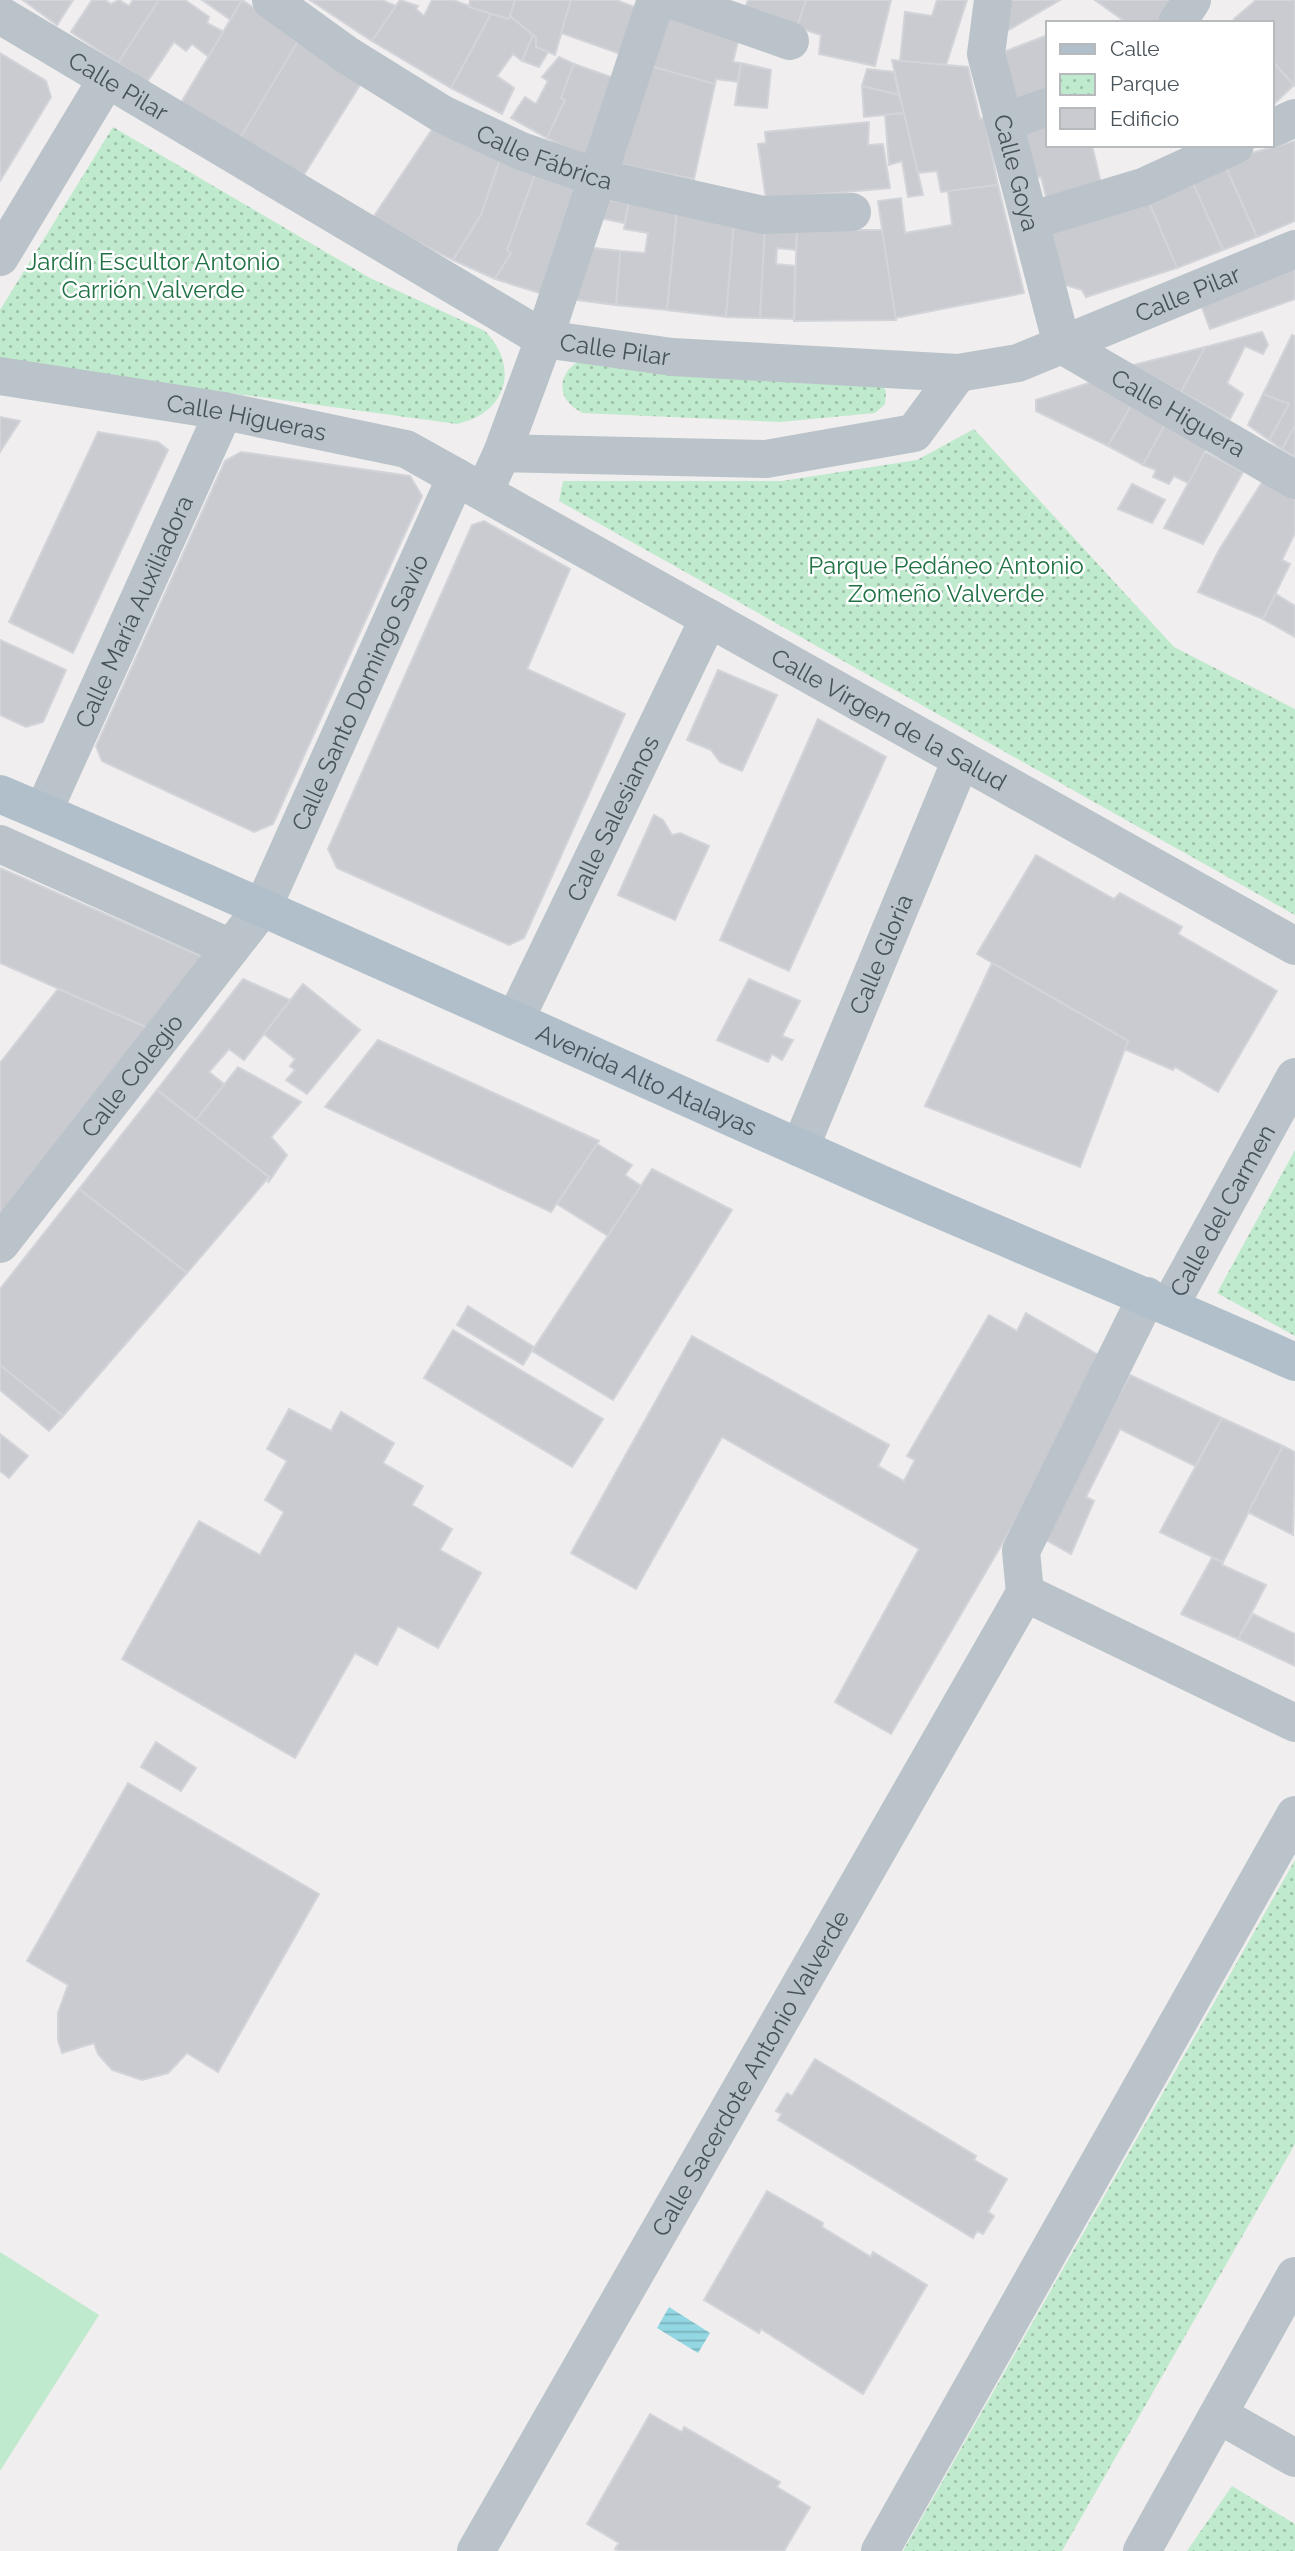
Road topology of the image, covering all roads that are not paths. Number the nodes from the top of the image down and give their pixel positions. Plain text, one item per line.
1 (271, 0) edge
2 (656, 0) edge
3 (673, 0) edge
4 (993, 0) edge
5 (1192, 0) edge
6 (0, 15) edge
7 (1178, 21) edge
8 (790, 41) dead end
9 (107, 79) junction
10 (1046, 108) edge
11 (1295, 118) edge
12 (1004, 122) junction
13 (1274, 127) edge
14 (1231, 147) edge
15 (598, 178) junction
16 (852, 212) dead end
17 (1030, 221) junction
18 (1295, 249) edge
19 (0, 257) edge
20 (544, 339) junction
21 (1062, 345) junction
22 (958, 373) junction
23 (0, 376) edge
24 (224, 411) junction
25 (502, 453) junction
26 (1295, 480) edge
27 (470, 484) junction
28 (709, 618) junction
29 (961, 760) junction
30 (0, 793) edge
31 (43, 812) junction
32 (0, 844) edge
33 (263, 907) junction
34 (1295, 946) edge
35 (231, 948) junction
36 (515, 1020) junction
37 (1295, 1077) edge
38 (800, 1148) junction
39 (0, 1244) edge
40 (1158, 1301) junction
41 (1295, 1362) edge
42 (1025, 1594) junction
43 (1295, 1723) edge
44 (1295, 1815) edge
45 (1295, 2276) edge
46 (1219, 2415) junction
47 (1295, 2458) edge
48 (476, 2551) edge
49 (880, 2551) edge
50 (1142, 2551) edge

1 - 15 street, Calle Fábrica
2 - 15 street, Calle Santo Domingo Savio
3 - 8 street
4 - 12 street, Calle Goya
5 - 7 street
6 - 9 street, Calle Pilar
9 - 19 street
9 - 20 street, Calle Pilar
10 - 12 street
11 - 13 street
12 - 17 street, Calle Goya
14 - 17 street
15 - 16 street, Calle Fábrica
15 - 20 street, Calle Santo Domingo Savio
17 - 21 street, Calle Goya
18 - 21 street, Calle Pilar
20 - 22 street, Calle Pilar
20 - 25 street, Calle Santo Domingo Savio
21 - 22 street, Calle Pilar
21 - 26 street, Calle Higuera
22 - 25 street
23 - 24 street, Calle Higueras
24 - 27 street, Calle Higueras
24 - 31 street, Calle María Auxiliadora
25 - 27 street, Calle Santo Domingo Savio
27 - 28 street, Calle Virgen de la Salud
27 - 33 street, Calle Santo Domingo Savio
28 - 29 street, Calle Virgen de la Salud
28 - 36 street, Calle Salesianos
29 - 34 street, Calle Virgen de la Salud
29 - 38 street, Calle Gloria
30 - 31 main road, Avenida Alto Atalayas
31 - 33 main road, Avenida Alto Atalayas
32 - 35 street
33 - 35 street, Calle Colegio
33 - 36 main road, Avenida Alto Atalayas
35 - 39 street, Calle Colegio
36 - 38 main road, Avenida Alto Atalayas
37 - 40 street, Calle del Carmen
38 - 40 main road, Avenida Alto Atalayas
40 - 41 main road, Avenida Alto Atalayas
40 - 42 street, Calle del Carmen
42 - 43 street
42 - 48 street, Calle Sacerdote Antonio Valverde
44 - 49 street
45 - 46 street
46 - 47 street
46 - 50 street

